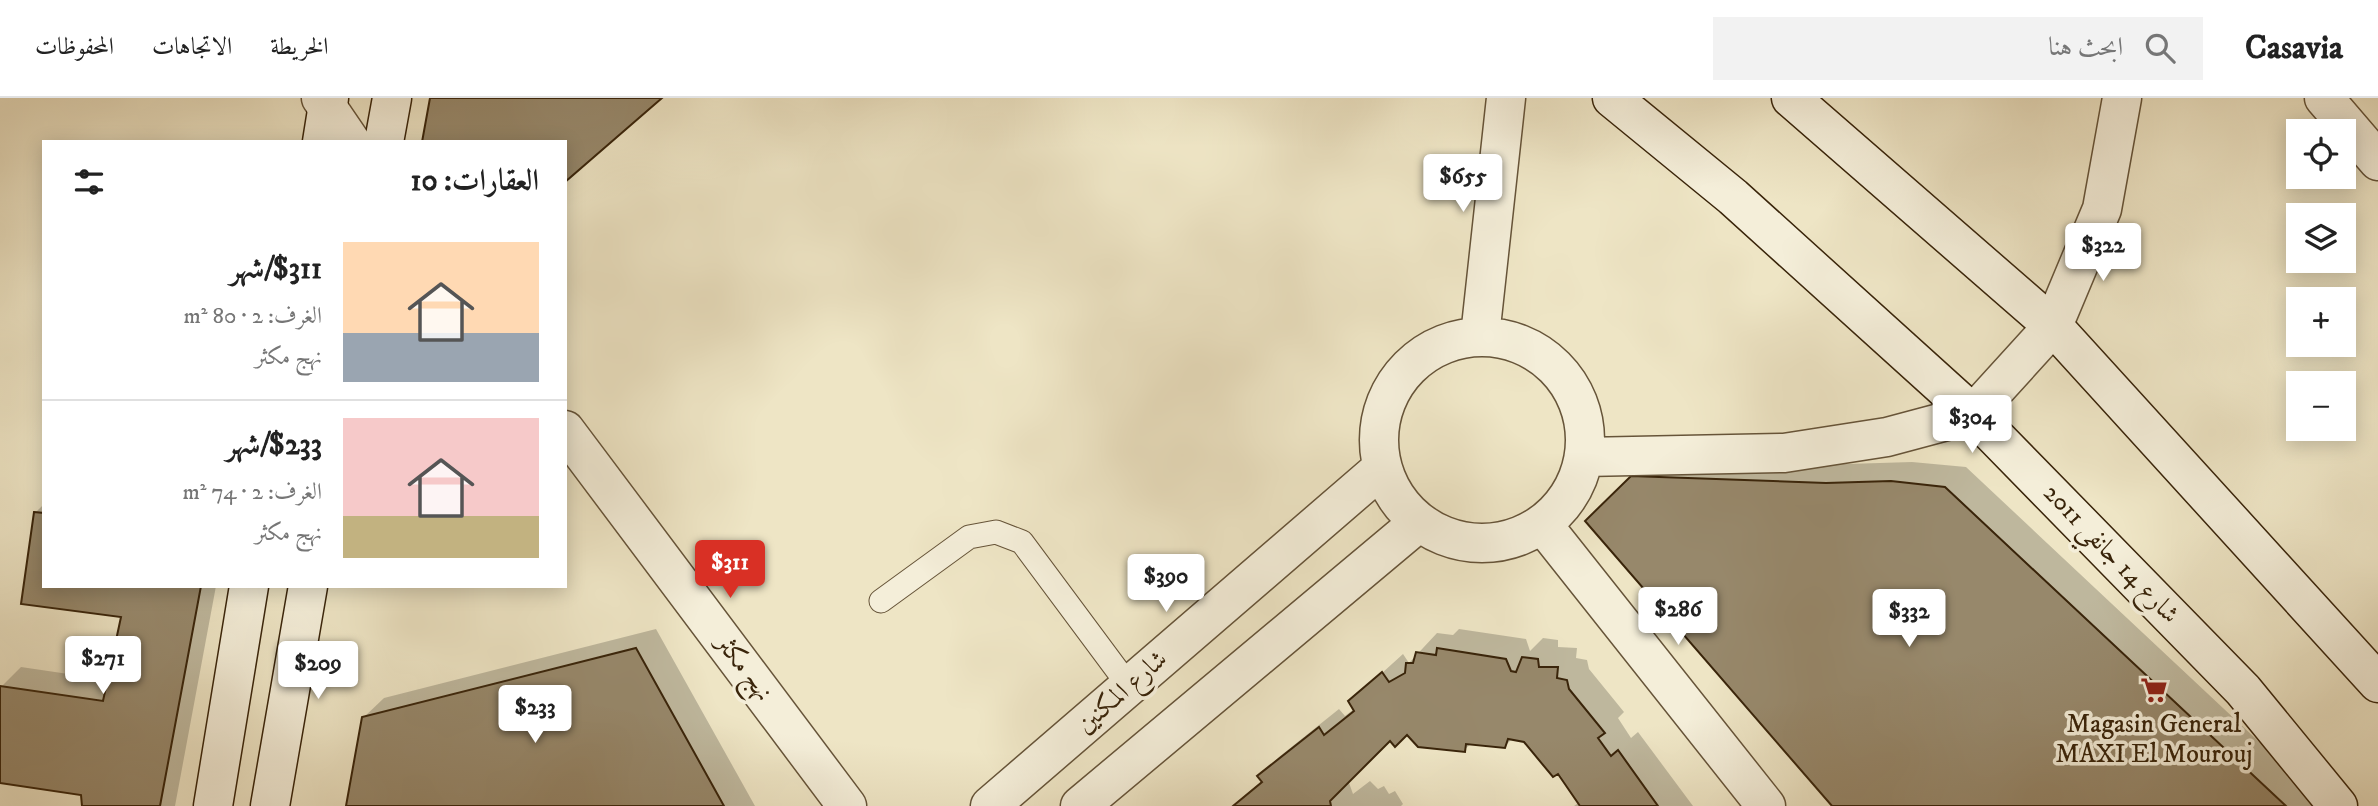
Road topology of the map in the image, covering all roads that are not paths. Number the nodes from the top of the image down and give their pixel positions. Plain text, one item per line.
1 (392, 98) edge
2 (1506, 98) edge
3 (1612, 98) edge
4 (1791, 98) edge
5 (2122, 98) edge
6 (2324, 98) edge
7 (325, 111) edge
8 (349, 140) edge
9 (384, 140) edge
10 (2378, 161) edge
11 (2053, 326) junction
12 (1480, 337) junction
13 (1973, 414) junction
14 (567, 433) edge
15 (1584, 457) junction
16 (1382, 468) junction
17 (1418, 523) junction
18 (1543, 525) junction
19 (249, 588) edge
20 (308, 588) edge
21 (881, 601) dead end
22 (2378, 683) edge
23 (1129, 686) junction
24 (213, 806) edge
25 (270, 806) edge
26 (847, 806) edge
27 (990, 806) edge
28 (1080, 806) edge
29 (1766, 806) edge
30 (2338, 806) edge

1 - 9 street
2 - 12 street
3 - 13 street, شارع 14 جانفي 2011
4 - 11 street
5 - 11 street
6 - 10 street
7 - 8 street
11 - 13 street
11 - 22 street
12 - 15 street
12 - 16 street
13 - 15 street
13 - 30 street, شارع 14 جانفي 2011
14 - 26 street, نهج مكثر
15 - 18 street
16 - 17 street
16 - 23 street, شارع المكنين
17 - 18 street
17 - 28 street
18 - 29 street
19 - 24 street
20 - 25 street
21 - 23 lane
23 - 27 street, شارع المكنين

